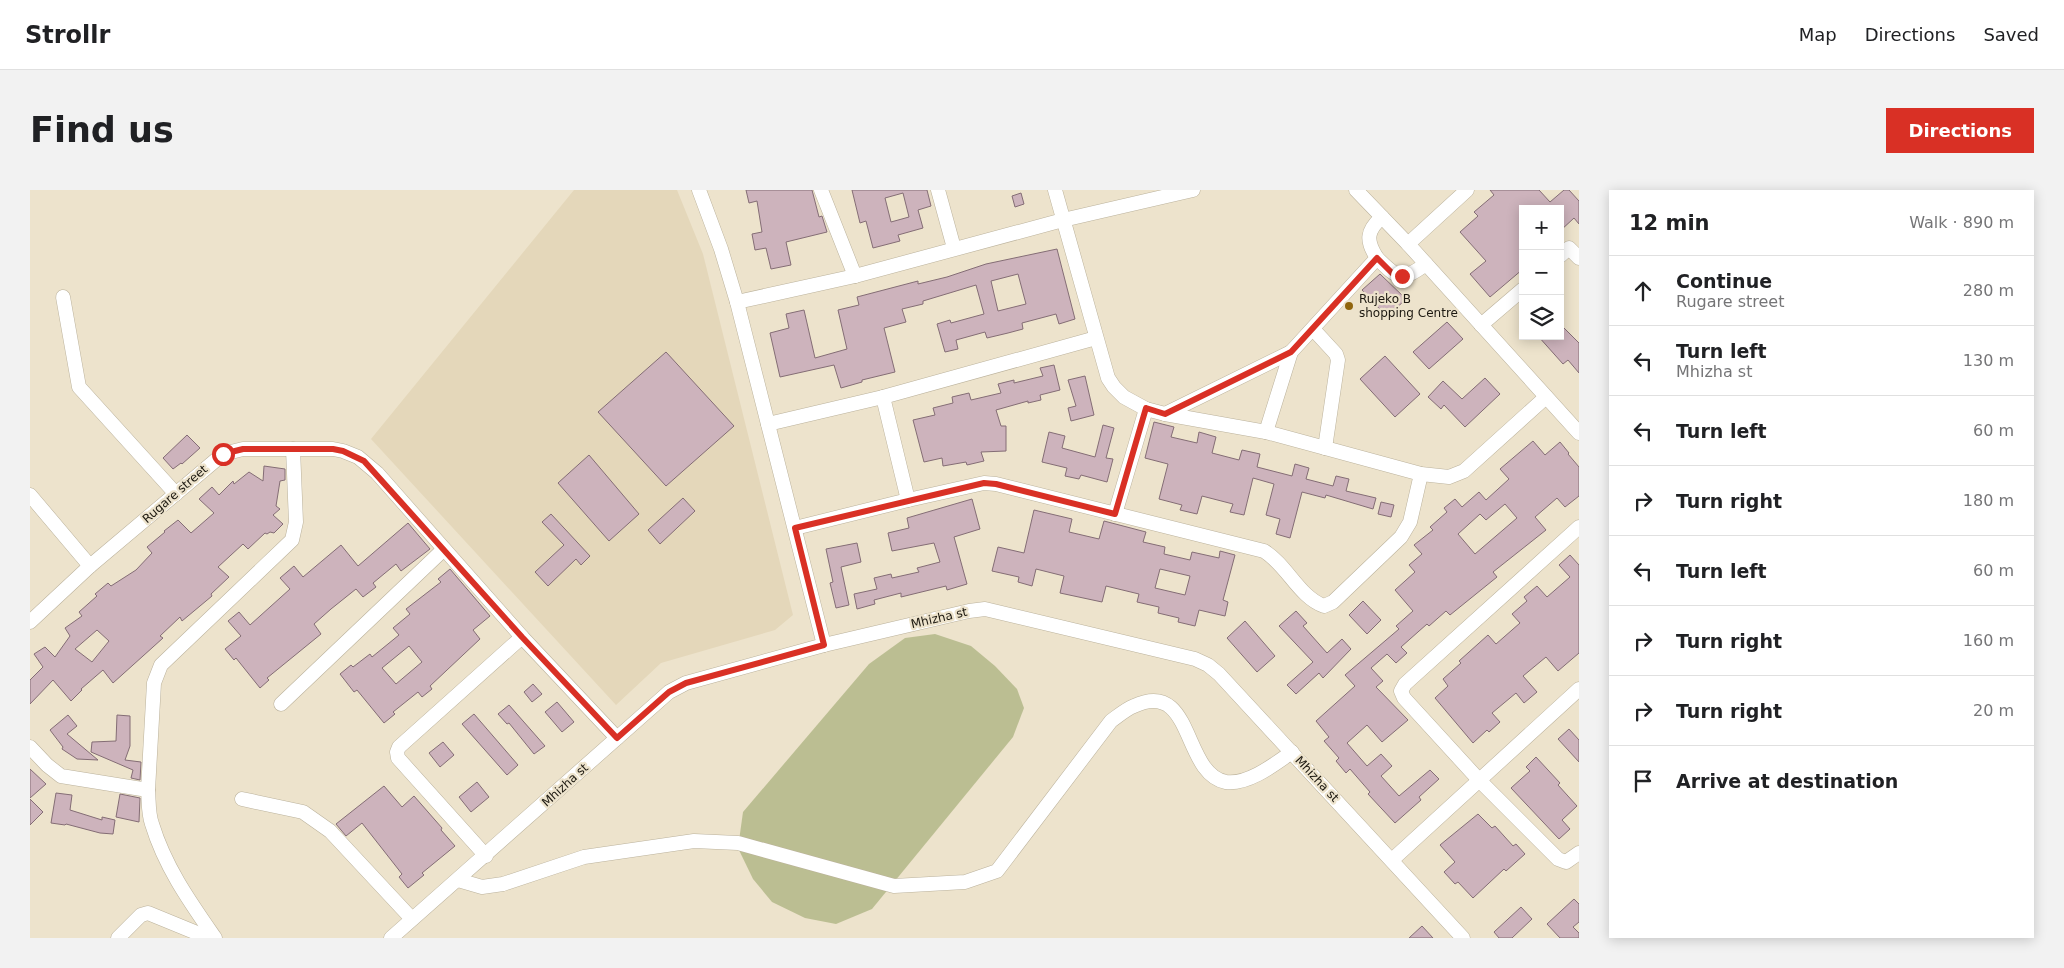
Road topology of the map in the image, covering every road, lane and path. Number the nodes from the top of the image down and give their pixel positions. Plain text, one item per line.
1 (699, 190) edge
2 (821, 190) edge
3 (938, 190) edge
4 (1055, 190) edge
5 (1193, 190) edge
6 (1356, 190) edge
7 (1467, 190) edge
8 (1168, 193) edge
9 (1382, 217) junction
10 (1064, 220) junction
11 (1408, 244) junction
12 (954, 248) junction
13 (1377, 258) junction
14 (1426, 264) junction
15 (855, 276) junction
16 (1519, 292) edge
17 (63, 297) dead end
18 (737, 302) junction
19 (1481, 325) junction
20 (1313, 329) junction
21 (1096, 338) junction
22 (1291, 352) junction
23 (883, 397) junction
24 (1546, 397) junction
25 (1146, 408) junction
26 (1165, 414) junction
27 (768, 424) junction
28 (1266, 432) junction
29 (1579, 433) edge
30 (1325, 448) junction
31 (293, 449) junction
32 (1421, 474) junction
33 (176, 494) junction
34 (30, 496) edge
35 (908, 500) junction
36 (1115, 514) junction
37 (1579, 527) edge
38 (795, 528) junction
39 (443, 550) junction
40 (90, 566) junction
41 (30, 622) edge
42 (522, 637) junction
43 (824, 645) junction
44 (1579, 689) edge
45 (281, 704) dead end
46 (617, 738) junction
47 (30, 747) edge
48 (1292, 752) junction
49 (1479, 780) junction
50 (148, 790) junction
51 (242, 799) dead end
52 (1579, 853) edge
53 (486, 856) junction
54 (1392, 860) junction
55 (458, 880) junction
56 (412, 919) junction
57 (118, 938) edge
58 (209, 938) edge
59 (215, 938) edge
60 (392, 938) edge
61 (1463, 938) edge

1 - 18 street
2 - 15 street
3 - 12 street
4 - 10 street
5 - 8 street
6 - 9 street
7 - 11 street
8 - 10 street
9 - 11 street
9 - 13 street
10 - 12 street
10 - 21 street
11 - 14 street
12 - 15 street
13 - 14 street
13 - 20 street
14 - 19 street
15 - 18 street
16 - 19 street
17 - 33 street
18 - 27 street
19 - 24 street
20 - 22 street
20 - 30 street
21 - 23 street
21 - 25 street
22 - 26 street
22 - 28 street
23 - 27 street
23 - 35 street
24 - 29 street
24 - 32 street
25 - 26 street
25 - 36 street
26 - 28 street
27 - 38 street
28 - 30 street
30 - 32 street
31 - 33 street, Rugare street
31 - 39 street, Rugare street
31 - 50 street
32 - 36 street
33 - 40 street, Rugare street
34 - 40 street
35 - 36 street
35 - 38 street
37 - 49 street
38 - 43 street
39 - 42 street, Rugare street
39 - 45 street
40 - 41 street, Rugare street
42 - 46 street, Rugare street
42 - 53 street
43 - 46 street, Mhizha st
43 - 48 street, Mhizha st
44 - 49 street
46 - 53 street, Mhizha st
47 - 50 street
48 - 54 street, Mhizha st
48 - 55 street
49 - 52 street
49 - 54 street
50 - 59 street
51 - 56 street
53 - 55 street, Mhizha st
54 - 61 street, Mhizha st
55 - 56 street, Mhizha st
56 - 60 street, Mhizha st
57 - 58 street

